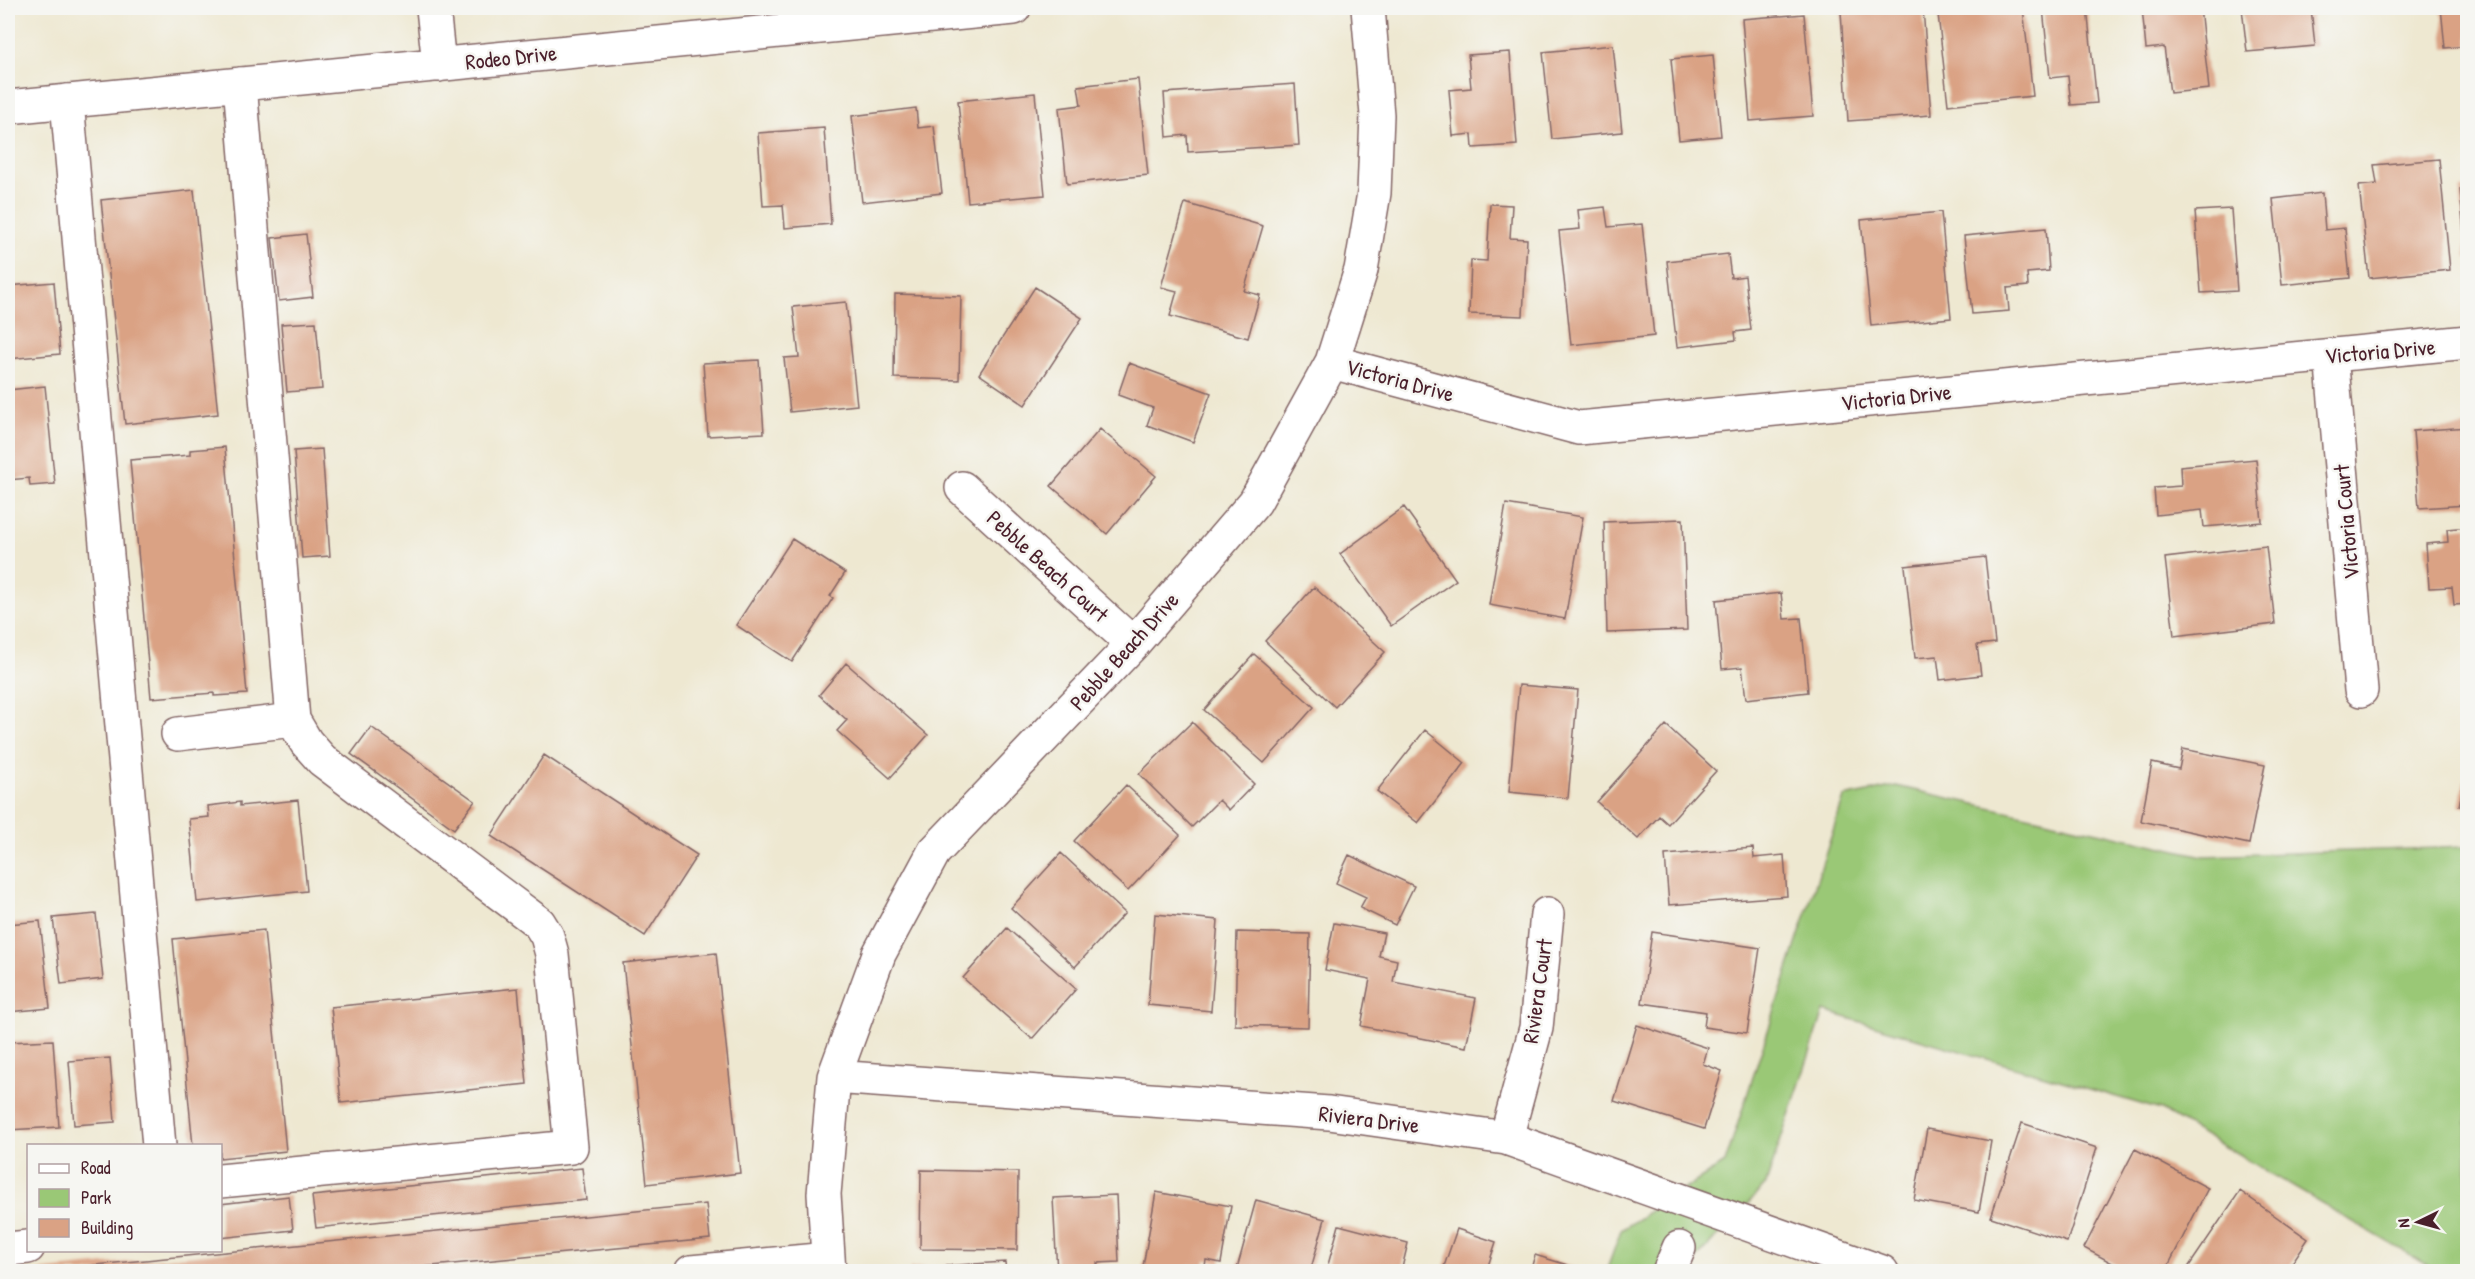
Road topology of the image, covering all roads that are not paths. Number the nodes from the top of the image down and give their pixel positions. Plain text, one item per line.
1 (433, 8) edge
2 (1014, 8) edge
3 (1368, 8) edge
4 (439, 64) junction
5 (240, 84) junction
6 (67, 101) junction
7 (8, 107) edge
8 (2468, 342) edge
9 (2331, 355) junction
10 (1332, 362) junction
11 (963, 488) dead end
12 (1133, 644) junction
13 (2361, 690) dead end
14 (293, 720) junction
15 (178, 734) dead end
16 (1547, 914) dead end
17 (834, 1077) junction
18 (1506, 1137) junction
19 (159, 1144) edge
20 (222, 1181) edge
21 (27, 1247) edge
22 (8, 1249) edge
23 (829, 1265) edge
24 (691, 1272) edge
25 (1882, 1272) edge

1 - 4 street
2 - 4 street, Rodeo Drive
3 - 10 street, Pebble Beach Drive
4 - 5 street, Rodeo Drive
5 - 6 street, Rodeo Drive
5 - 14 street
6 - 7 street, Rodeo Drive
6 - 19 street
8 - 9 street, Victoria Drive
9 - 10 street, Victoria Drive
9 - 13 street, Victoria Court
10 - 12 street, Pebble Beach Drive
11 - 12 street, Pebble Beach Court
12 - 17 street, Pebble Beach Drive
14 - 15 street
14 - 20 street
16 - 18 street, Riviera Court
17 - 18 street, Riviera Drive
17 - 23 street, Pebble Beach Drive
18 - 25 street, Riviera Drive
21 - 22 street
23 - 24 street

